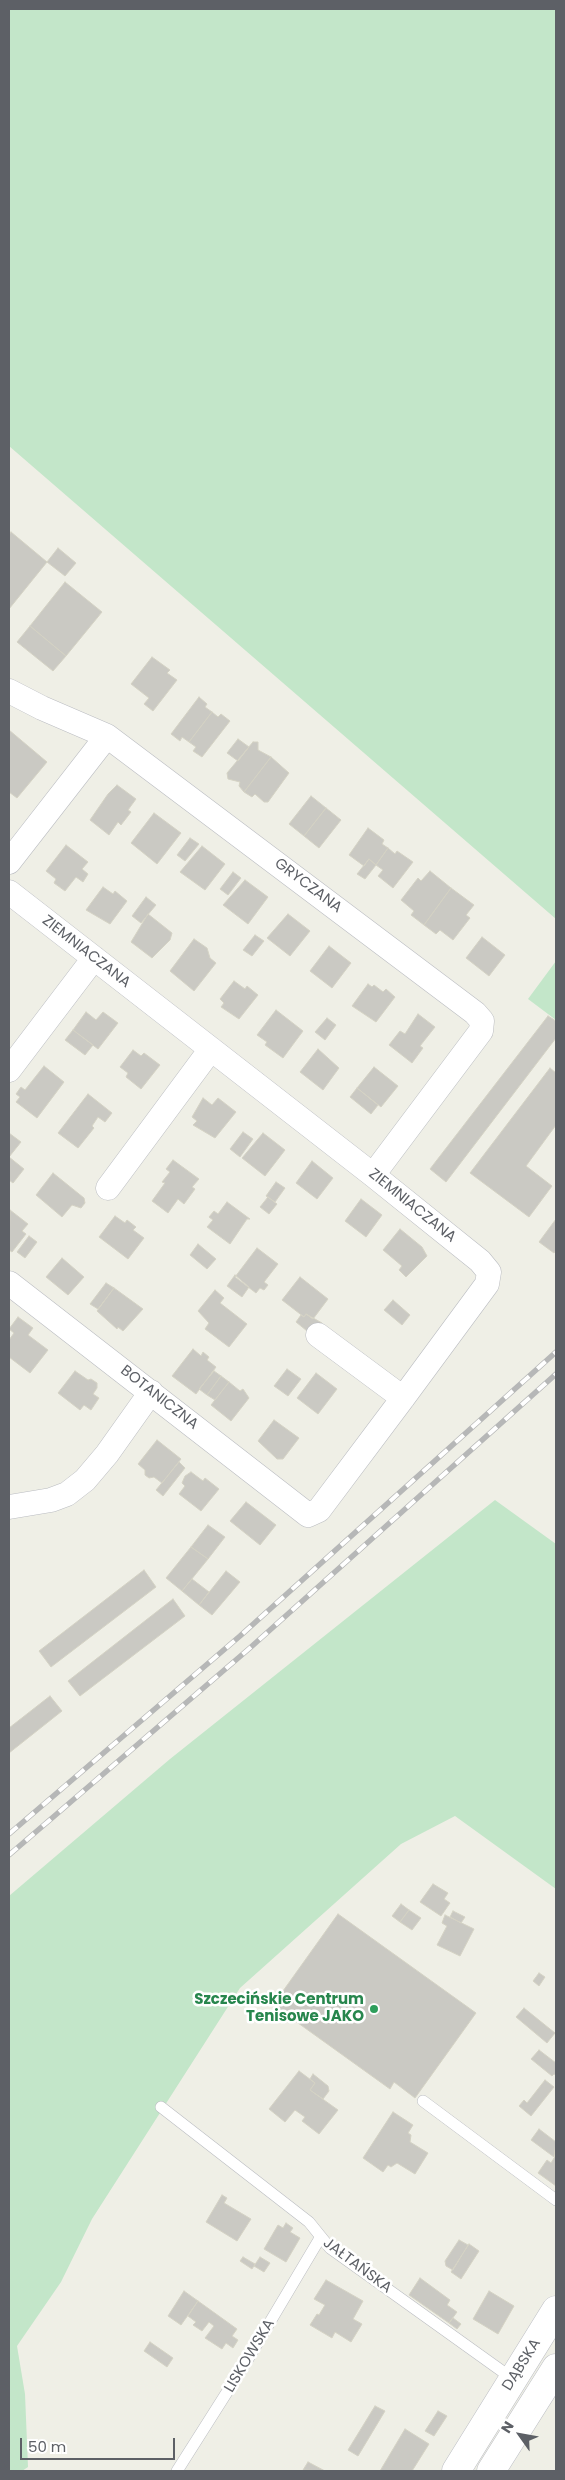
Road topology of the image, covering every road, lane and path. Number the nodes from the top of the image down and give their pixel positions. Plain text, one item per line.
1 (9, 691) edge
2 (107, 736) junction
3 (9, 862) edge
4 (9, 892) edge
5 (94, 958) junction
6 (211, 1049) junction
7 (9, 1070) edge
8 (373, 1175) junction
9 (108, 1188) dead end
10 (9, 1283) edge
11 (318, 1335) dead end
12 (150, 1392) junction
13 (403, 1398) junction
14 (9, 1507) edge
15 (308, 1514) joint
16 (423, 2101) dead end
17 (161, 2107) dead end
18 (556, 2200) edge
19 (320, 2238) junction
20 (556, 2310) edge
21 (556, 2368) edge
22 (513, 2380) junction
23 (177, 2471) edge
24 (456, 2471) edge
25 (491, 2471) edge

1 - 2 street
2 - 3 street
2 - 8 street, GRYCZANA
4 - 5 street, ZIEMNIACZANA
5 - 6 street, ZIEMNIACZANA
5 - 7 street
6 - 8 street, ZIEMNIACZANA
6 - 9 street
8 - 13 street, ZIEMNIACZANA
10 - 12 street, BOTANICZNA
11 - 13 street
12 - 14 street
12 - 15 street, BOTANICZNA
13 - 15 street, ZIEMNIACZANA
16 - 18 lane
17 - 19 lane, JAŁTAŃSKA
19 - 22 lane, JAŁTAŃSKA
19 - 23 lane, LISKOWSKA
20 - 22 street, DĄBSKA
21 - 25 street, DĄBSKA
22 - 24 street, DĄBSKA

